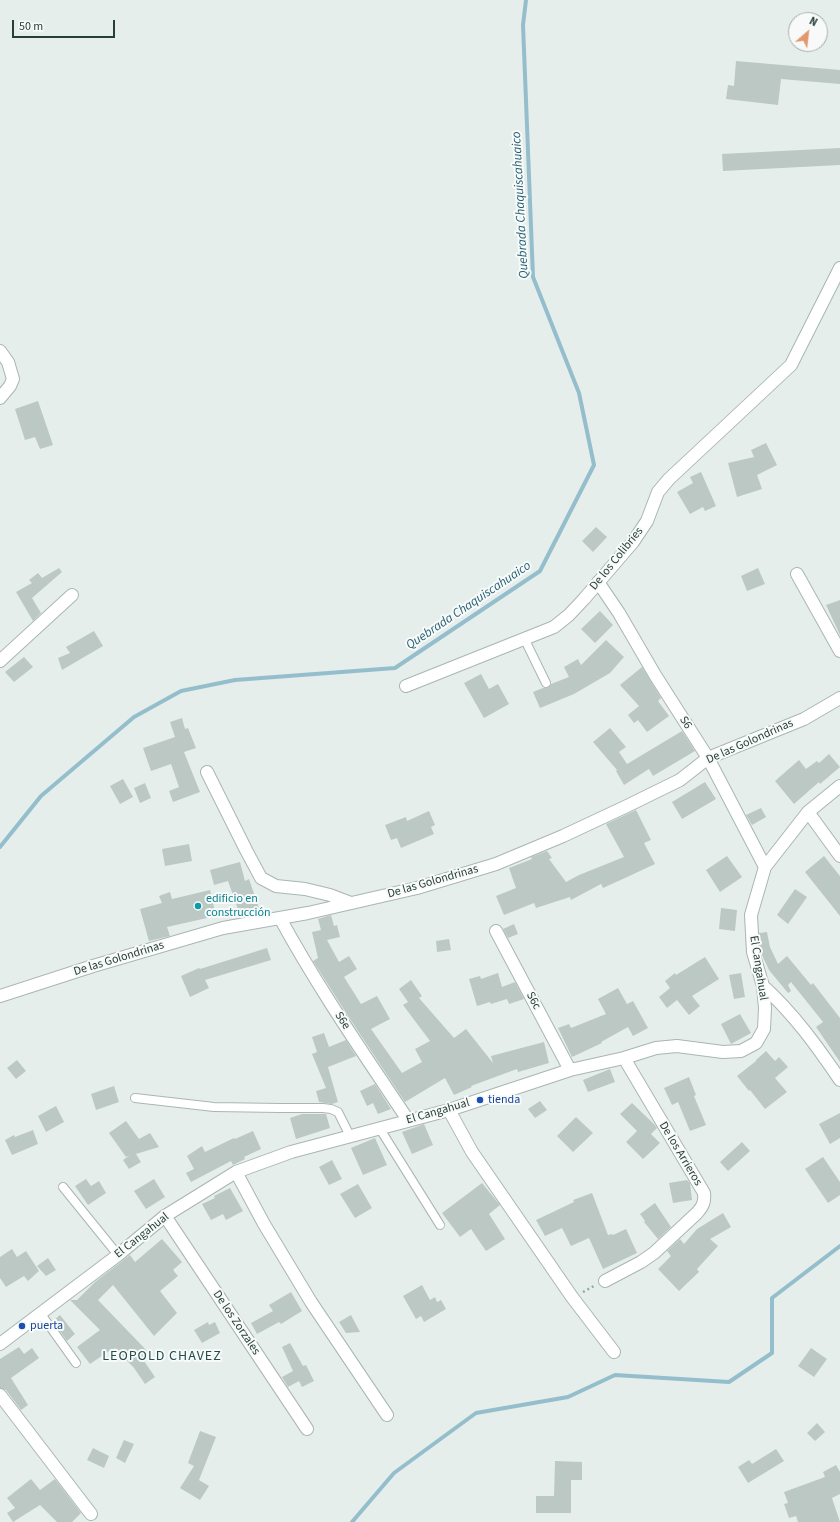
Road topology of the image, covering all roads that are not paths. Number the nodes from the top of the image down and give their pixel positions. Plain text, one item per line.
1 (840, 268) edge
2 (0, 351) edge
3 (0, 398) edge
4 (797, 574) dead end
5 (598, 582) junction
6 (72, 595) dead end
7 (524, 638) junction
8 (840, 651) edge
9 (0, 661) edge
10 (546, 683) dead end
11 (406, 686) dead end
12 (840, 698) edge
13 (708, 758) junction
14 (207, 772) dead end
15 (840, 786) edge
16 (808, 812) junction
17 (840, 856) edge
18 (765, 867) junction
19 (351, 903) junction
20 (280, 918) junction
21 (496, 931) dead end
22 (763, 986) junction
23 (0, 996) edge
24 (624, 1058) junction
25 (570, 1070) junction
26 (840, 1080) edge
27 (135, 1098) dead end
28 (449, 1110) junction
29 (408, 1120) junction
30 (380, 1129) junction
31 (350, 1136) junction
32 (236, 1172) junction
33 (63, 1187) dead end
34 (165, 1216) junction
35 (440, 1225) dead end
36 (118, 1255) junction
37 (605, 1281) road end
38 (41, 1314) junction
39 (0, 1344) edge
40 (614, 1352) dead end
41 (76, 1363) dead end
42 (0, 1395) edge
43 (388, 1415) dead end
44 (307, 1429) dead end
45 (91, 1514) dead end

1 - 5 street, De los Colibries
2 - 3 street
4 - 8 street
5 - 7 street, De los Colibries
5 - 13 street, S6
6 - 9 street
7 - 10 lane
7 - 11 street, De los Colibries
12 - 13 street, De las Golondrinas
13 - 18 street, S6
13 - 19 street, De las Golondrinas
14 - 19 street
15 - 16 street, El Cangahual
16 - 17 street
16 - 18 street, El Cangahual
18 - 22 street, El Cangahual
19 - 20 street, De las Golondrinas
20 - 23 street, De las Golondrinas
20 - 29 street, S6e
21 - 25 street, S6c
22 - 24 street, El Cangahual
22 - 26 street
24 - 25 street, El Cangahual
24 - 37 street, De los Arrieros
25 - 28 street, El Cangahual
27 - 31 lane
28 - 29 street, El Cangahual
28 - 40 street
29 - 30 street, El Cangahual
30 - 31 street, El Cangahual
30 - 35 lane
31 - 32 street, El Cangahual
32 - 34 street, El Cangahual
32 - 43 street
33 - 36 lane
34 - 36 street, El Cangahual
34 - 44 street, De los Zorzales
36 - 38 street, El Cangahual
38 - 39 street, El Cangahual
38 - 41 lane
42 - 45 street

